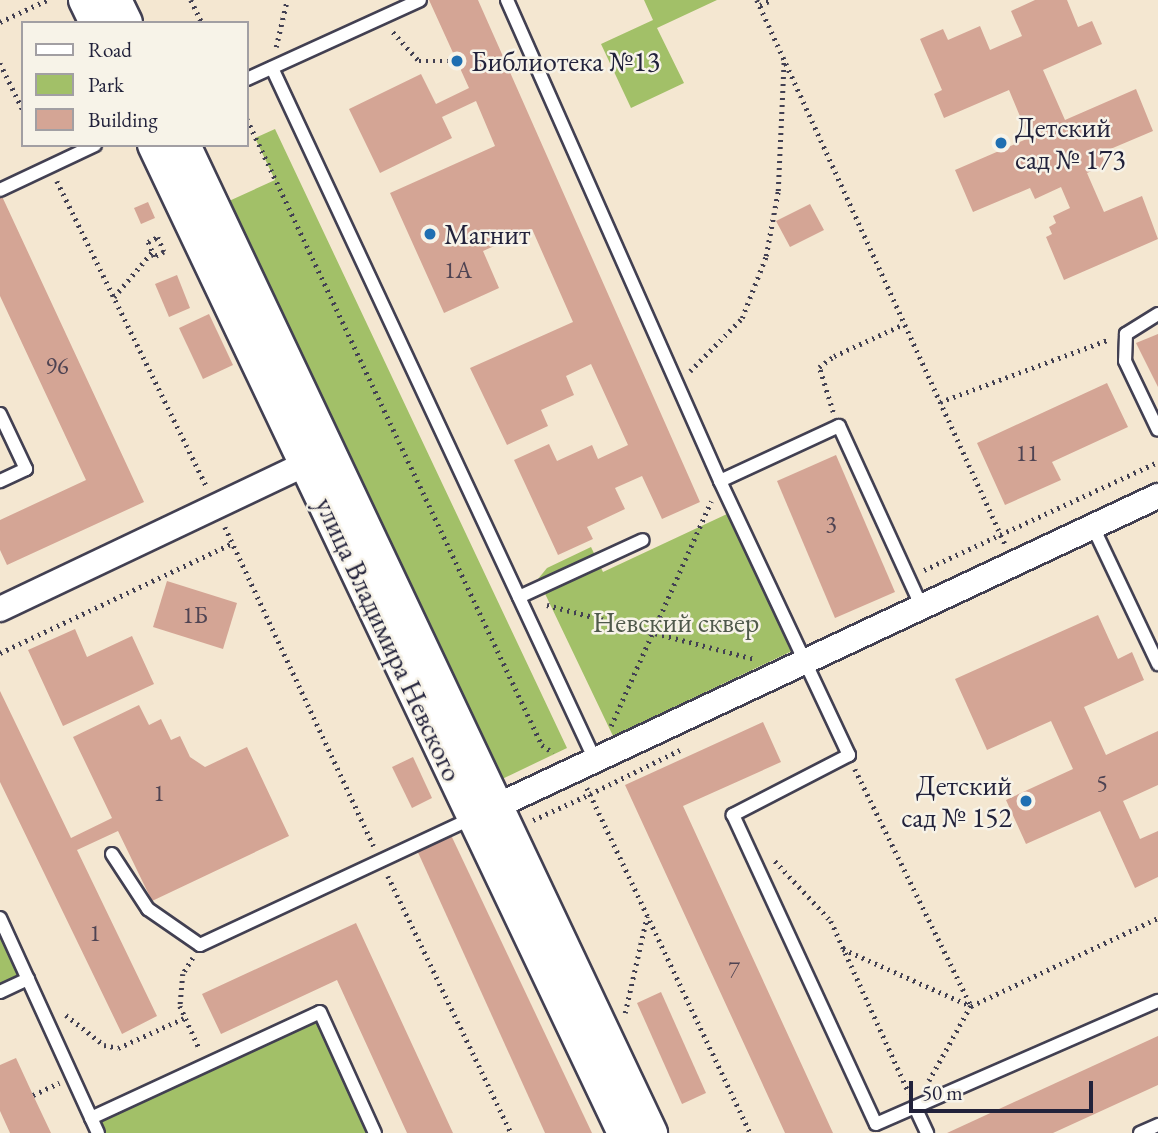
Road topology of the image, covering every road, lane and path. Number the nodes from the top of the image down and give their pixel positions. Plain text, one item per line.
1 (47, 0) edge
2 (86, 0) edge
3 (115, 0) edge
4 (191, 0) edge
5 (287, 0) edge
6 (420, 0) edge
7 (508, 0) edge
8 (771, 0) edge
9 (758, 3) edge
10 (380, 19) junction
11 (95, 21) edge
12 (125, 21) edge
13 (201, 21) edge
14 (0, 22) edge
15 (784, 59) junction
16 (457, 61) dead end
17 (0, 64) edge
18 (272, 68) junction
19 (248, 79) edge
20 (21, 106) edge
21 (248, 121) edge
22 (91, 147) edge
23 (156, 147) edge
24 (185, 147) edge
25 (0, 190) edge
26 (152, 252) junction
27 (114, 297) dead end
28 (1158, 314) edge
29 (904, 324) junction
30 (1126, 334) junction
31 (676, 382) junction
32 (940, 402) junction
33 (0, 414) edge
34 (839, 426) junction
35 (1158, 430) edge
36 (1158, 462) edge
37 (306, 464) junction
38 (0, 481) edge
39 (720, 481) junction
40 (1158, 496) edge
41 (1093, 527) junction
42 (1001, 535) junction
43 (643, 540) dead end
44 (233, 543) dead end
45 (1014, 564) junction
46 (909, 577) junction
47 (519, 597) junction
48 (922, 607) junction
49 (0, 609) edge
50 (652, 632) junction
51 (0, 653) edge
52 (1158, 664) edge
53 (797, 666) junction
54 (849, 755) junction
55 (586, 764) junction
56 (485, 812) junction
57 (524, 824) dead end
58 (768, 853) dead end
59 (112, 854) dead end
60 (381, 861) junction
61 (647, 915) junction
62 (0, 918) edge
63 (1158, 918) edge
64 (201, 945) junction
65 (844, 949) junction
66 (28, 979) junction
67 (0, 992) edge
68 (1158, 1001) edge
69 (971, 1006) junction
70 (184, 1018) junction
71 (623, 1023) dead end
72 (207, 1064) junction
73 (72, 1077) junction
74 (33, 1095) dead end
75 (915, 1107) junction
76 (91, 1118) junction
77 (1158, 1125) edge
78 (98, 1133) edge
79 (375, 1133) edge
80 (511, 1133) edge
81 (624, 1133) edge
82 (651, 1133) edge
83 (750, 1133) edge
84 (927, 1133) edge
85 (1140, 1133) edge

1 - 14 path
2 - 11 street
3 - 12 street
4 - 13 path
5 - 18 path
6 - 10 lane
7 - 31 lane
8 - 9 path
9 - 15 path
10 - 16 path
10 - 18 lane
15 - 29 path
15 - 31 path
17 - 20 path
18 - 19 lane
18 - 47 lane
21 - 55 path
22 - 25 lane
23 - 37 street, улица Владимира Невского
24 - 56 street, улица Владимира Невского
26 - 26 path
26 - 27 path
28 - 30 lane
29 - 32 path
29 - 34 path
30 - 32 path
30 - 35 lane
31 - 39 lane
32 - 42 path
33 - 38 lane
34 - 39 lane
34 - 46 lane
36 - 42 path
37 - 49 street
37 - 56 street, улица Владимира Невского
39 - 50 path
39 - 53 lane
40 - 41 street
41 - 45 street
41 - 52 lane
42 - 45 path
42 - 46 path
43 - 47 lane
44 - 51 path
45 - 48 street
46 - 48 lane
47 - 50 path
47 - 55 lane
48 - 53 street
50 - 53 path
50 - 55 path
53 - 54 lane
53 - 55 street
54 - 69 path
54 - 75 lane
55 - 56 street
56 - 60 lane
56 - 81 street, улица Владимира Невского
56 - 82 street, улица Владимира Невского
57 - 61 path
58 - 65 path
59 - 64 lane
60 - 64 lane
60 - 80 path
61 - 71 path
61 - 83 path
62 - 66 lane
63 - 69 path
64 - 70 path
65 - 69 path
65 - 75 path
66 - 67 lane
66 - 70 path
66 - 73 lane
68 - 75 lane
69 - 75 path
70 - 72 path
72 - 76 lane
72 - 79 lane
73 - 74 path
73 - 76 lane
75 - 84 lane
76 - 78 lane
77 - 85 lane

